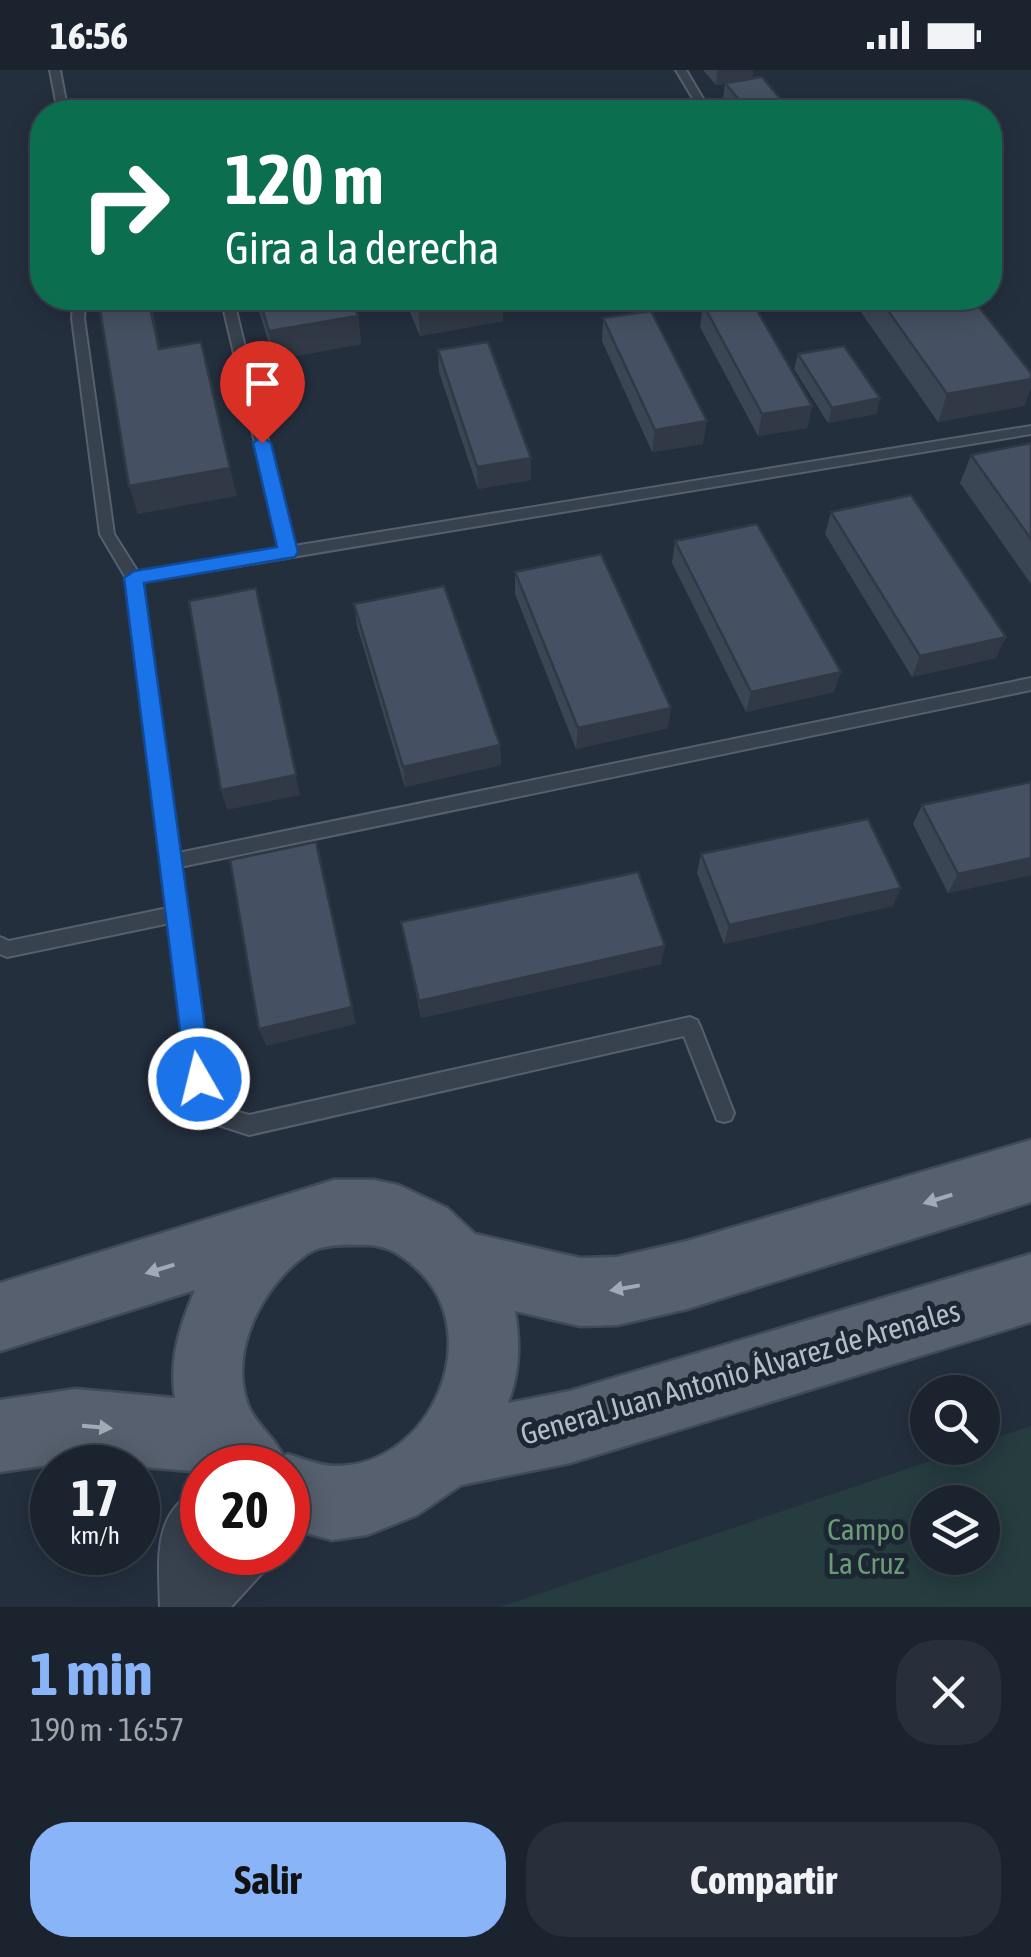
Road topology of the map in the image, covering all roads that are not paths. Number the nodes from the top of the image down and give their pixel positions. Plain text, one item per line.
1 (55, 70) edge
2 (681, 70) edge
3 (61, 100) edge
4 (699, 100) edge
5 (79, 310) edge
6 (230, 310) edge
7 (1031, 430) edge
8 (288, 552) junction
9 (134, 578) junction
10 (1031, 684) edge
11 (170, 862) junction
12 (176, 914) junction
13 (0, 946) edge
14 (724, 1113) dead end
15 (1031, 1171) edge
16 (286, 1230) junction
17 (461, 1264) junction
18 (1031, 1288) edge
19 (0, 1317) edge
20 (0, 1436) edge
21 (239, 1445) edge
22 (446, 1451) junction
23 (180, 1459) edge
24 (310, 1490) edge
25 (185, 1575) edge
26 (223, 1575) edge
27 (186, 1607) edge
28 (204, 1607) edge

1 - 3 lane
2 - 4 lane
5 - 9 lane
6 - 8 lane
7 - 8 lane
8 - 9 lane
9 - 11 lane
10 - 11 lane
11 - 12 lane
12 - 13 lane
12 - 14 lane
15 -> 17 main road, General Juan Antonio Álvarez de Arenales
16 - 17 main road, General Juan Antonio Álvarez de Arenales
16 -> 19 main road, General Juan Antonio Álvarez de Arenales
16 - 21 main road, General Juan Antonio Álvarez de Arenales
17 - 22 main road, General Juan Antonio Álvarez de Arenales
18 - 22 main road, General Juan Antonio Álvarez de Arenales
20 -> 23 main road, General Juan Antonio Álvarez de Arenales
22 - 24 main road, General Juan Antonio Álvarez de Arenales
25 - 27 street
26 - 28 street

